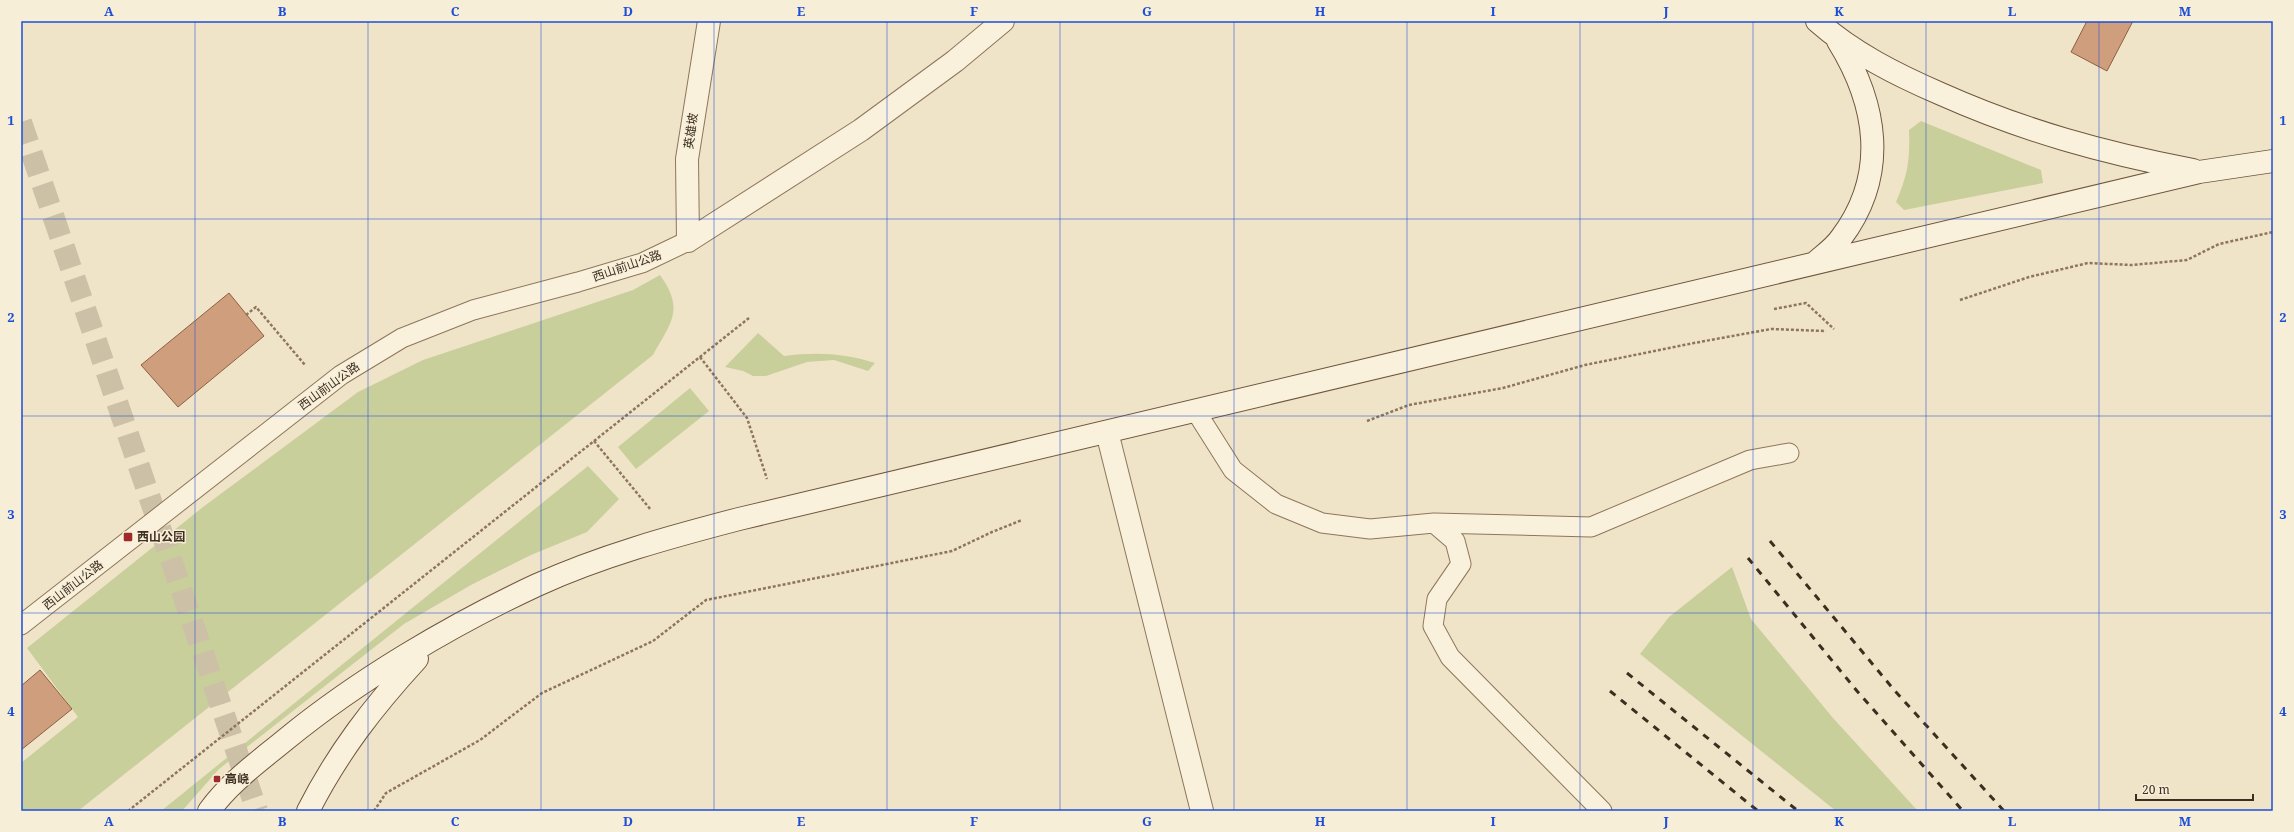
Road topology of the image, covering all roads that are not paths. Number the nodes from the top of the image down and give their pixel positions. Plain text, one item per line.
1 (709, 21) edge
2 (1003, 21) edge
3 (1817, 21) edge
4 (1836, 38) junction
5 (2273, 161) edge
6 (2199, 172) junction
7 (688, 242) junction
8 (1816, 262) junction
9 (1195, 410) junction
10 (1106, 432) junction
11 (1789, 453) dead end
12 (1434, 523) junction
13 (21, 625) edge
14 (434, 640) junction
15 (209, 811) edge
16 (308, 811) edge
17 (1202, 811) edge
18 (1602, 811) edge

1 - 7 main road, 英雄坡
2 - 7 main road
3 - 4 main road
4 - 6 main road
4 - 8 main road
5 - 6 main road
6 - 8 main road
7 - 13 lane, 西山前山公路
8 - 9 main road
9 - 10 main road
9 - 12 lane
10 - 14 main road
10 - 17 main road
11 - 12 lane
12 - 18 lane
14 - 15 main road
14 - 16 main road

